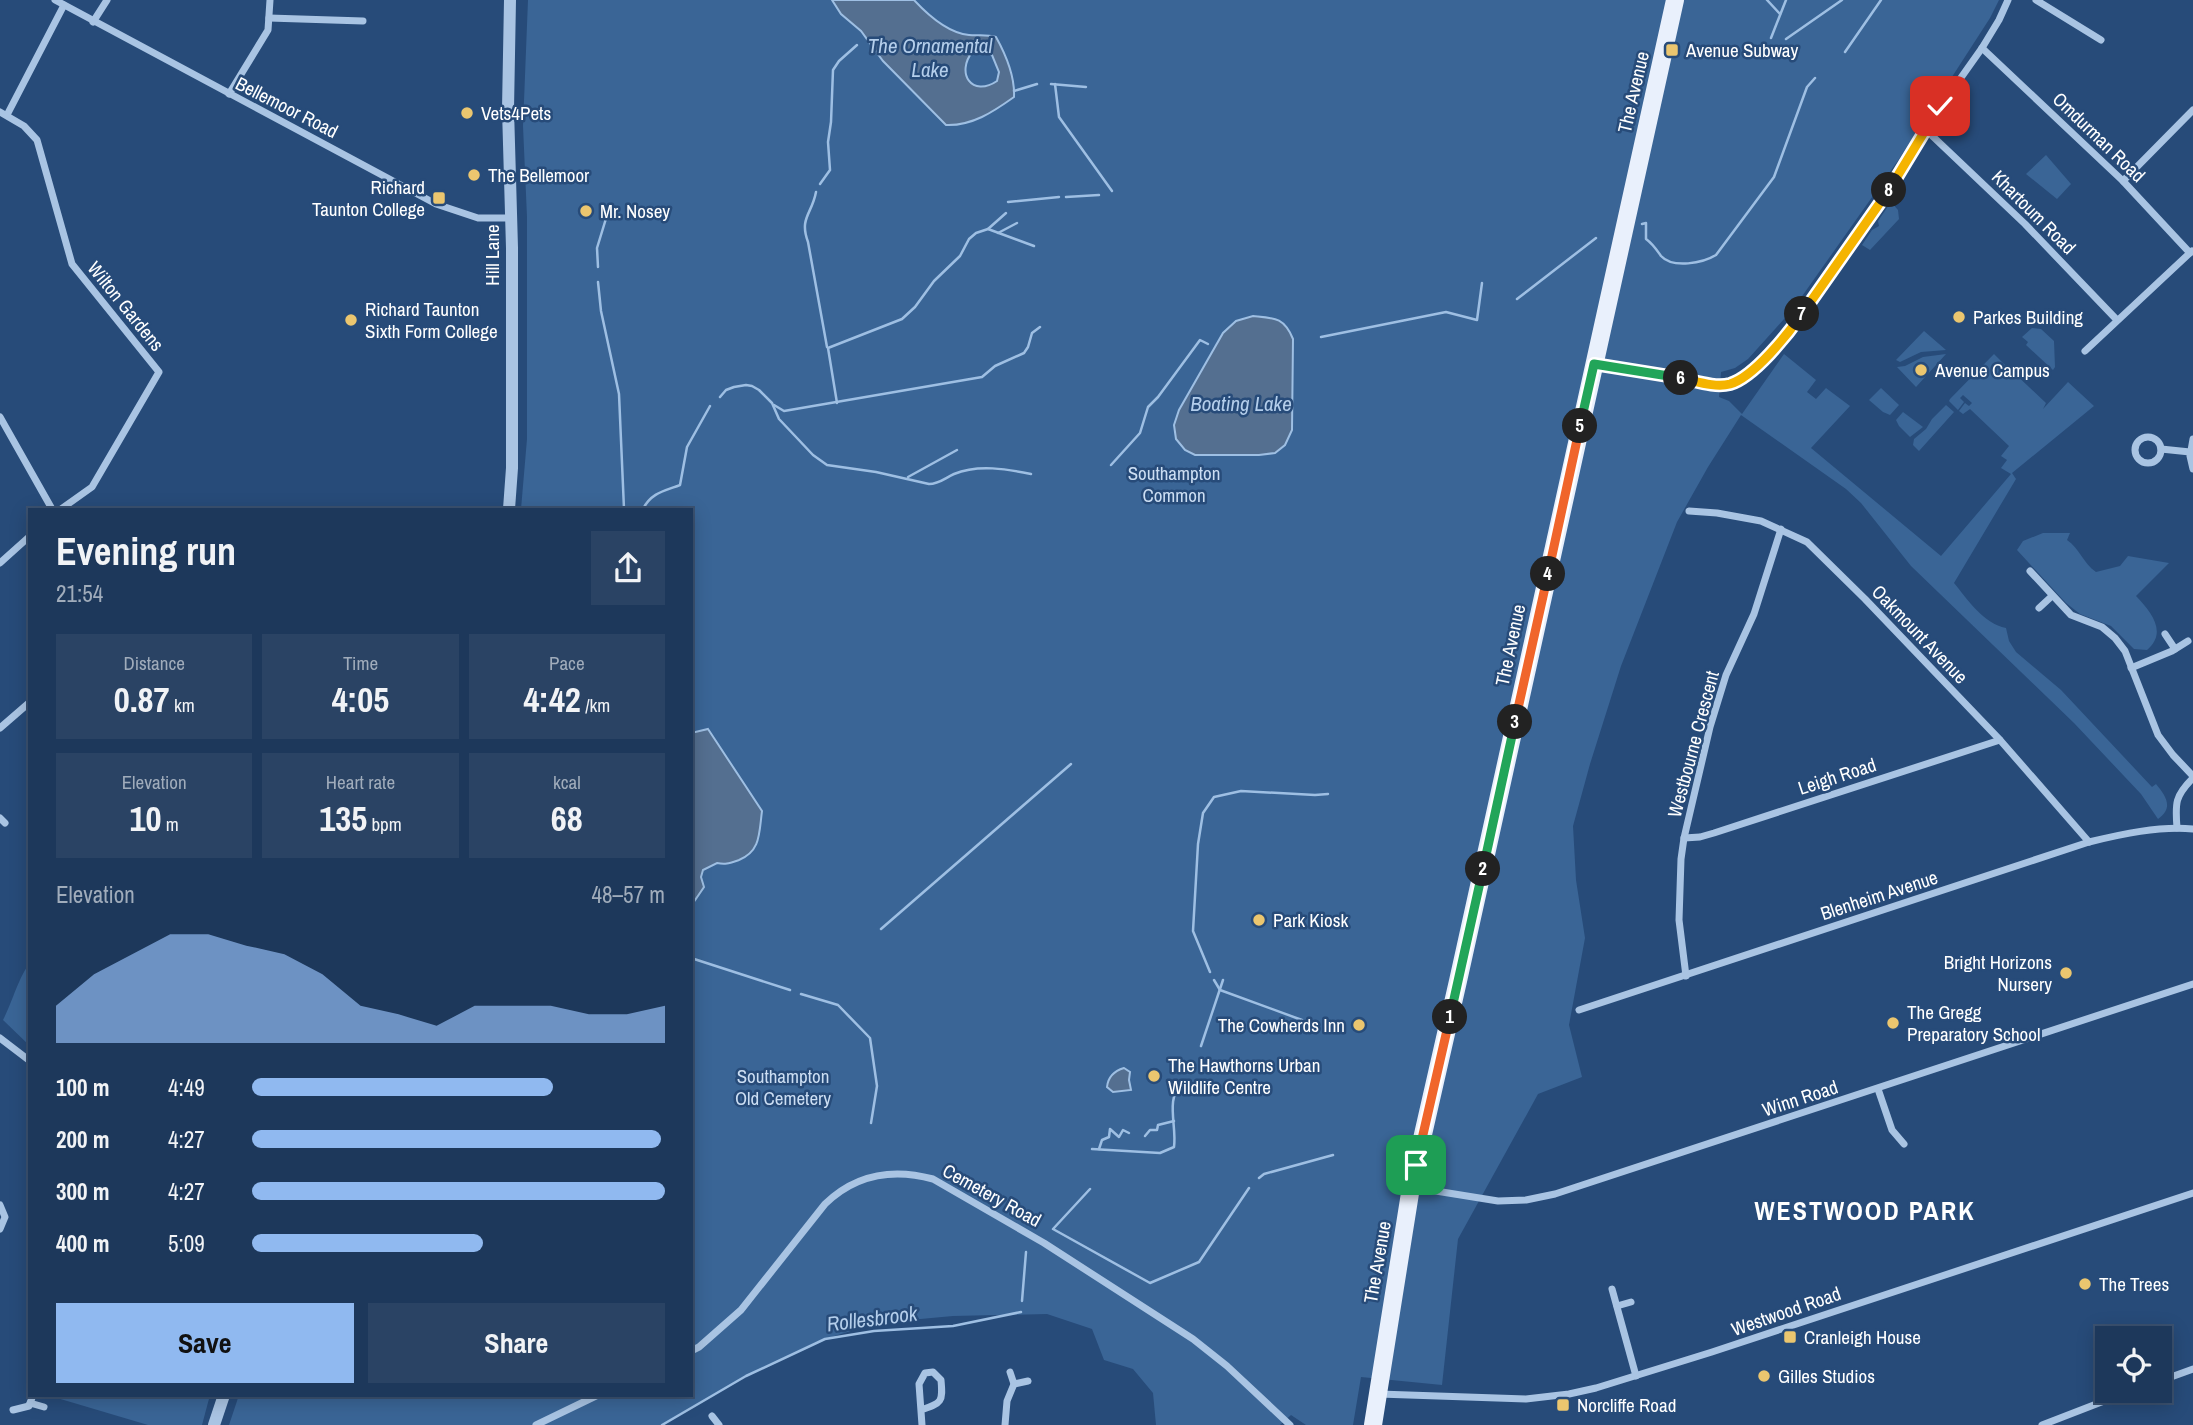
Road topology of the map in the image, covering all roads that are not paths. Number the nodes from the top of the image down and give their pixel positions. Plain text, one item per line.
1 (55, 0) edge
2 (107, 0) edge
3 (270, 0) edge
4 (510, 0) edge
5 (1675, 0) edge
6 (2008, 0) edge
7 (2036, 0) edge
8 (64, 5) junction
9 (270, 18) junction
10 (363, 21) dead end
11 (93, 22) junction
12 (2101, 40) dead end
13 (1982, 48) junction
14 (229, 94) junction
15 (2193, 110) edge
16 (4, 113) edge
17 (1926, 130) junction
18 (2123, 181) junction
19 (512, 218) junction
20 (2192, 252) edge
21 (2118, 320) junction
22 (2085, 351) dead end
23 (1594, 364) junction
24 (0, 417) edge
25 (2193, 439) edge
26 (2161, 449) dead end
27 (2190, 452) junction
28 (2193, 469) edge
29 (51, 508) edge
30 (62, 508) edge
31 (509, 508) edge
32 (1689, 511) dead end
33 (1781, 529) junction
34 (28, 539) edge
35 (0, 563) edge
36 (2030, 571) dead end
37 (2052, 596) junction
38 (2039, 608) dead end
39 (2165, 634) dead end
40 (2188, 640) dead end
41 (2175, 649) junction
42 (2131, 668) junction
43 (28, 704) edge
44 (0, 728) edge
45 (2000, 740) junction
46 (2193, 777) edge
47 (2176, 828) junction
48 (2193, 829) edge
49 (1684, 838) junction
50 (2089, 842) junction
51 (1686, 976) junction
52 (2193, 984) edge
53 (1579, 1010) dead end
54 (0, 1038) edge
55 (28, 1059) edge
56 (1878, 1089) junction
57 (1904, 1144) dead end
58 (1411, 1187) junction
59 (2193, 1193) edge
60 (0, 1205) edge
61 (0, 1229) edge
62 (1612, 1289) dead end
63 (1631, 1302) dead end
64 (1617, 1306) junction
65 (693, 1350) edge
66 (2193, 1369) edge
67 (1010, 1372) dead end
68 (1636, 1376) junction
69 (2172, 1377) edge
70 (1028, 1381) dead end
71 (1014, 1384) junction
72 (1378, 1394) junction
73 (223, 1397) edge
74 (593, 1397) edge
75 (32, 1399) edge
76 (2099, 1403) edge
77 (44, 1407) dead end
78 (13, 1410) dead end
79 (921, 1410) junction
80 (712, 1416) dead end
81 (214, 1425) edge
82 (536, 1425) edge
83 (719, 1425) edge
84 (922, 1425) edge
85 (1005, 1425) edge
86 (1290, 1425) edge
87 (1373, 1425) edge
88 (2042, 1425) edge

1 - 8 street, Bellemoor Road
2 - 11 street
3 - 9 street
4 - 19 street, Hill Lane
5 - 23 main road, The Avenue
6 - 13 street
7 - 12 street
8 - 11 street, Bellemoor Road
8 - 16 street
9 - 10 street
9 - 14 street
11 - 14 street, Bellemoor Road
13 - 17 street
13 - 18 street, Omdurman Road
14 - 19 street, Bellemoor Road
15 - 18 street
16 - 30 street, Wilton Gardens
17 - 21 street, Khartoum Road
17 - 23 street
18 - 20 street, Omdurman Road
19 - 31 street, Hill Lane
20 - 21 street
21 - 22 street
23 - 58 main road, The Avenue
24 - 29 street
25 - 27 street
26 - 27 street
27 - 28 street
32 - 33 street, Oakmount Avenue
33 - 45 street, Oakmount Avenue
33 - 49 street, Westbourne Crescent
34 - 35 street
36 - 37 street
37 - 38 street
37 - 42 street
39 - 41 street
40 - 41 street
41 - 42 street
42 - 46 street
43 - 44 street
45 - 49 street, Leigh Road
45 - 50 street, Oakmount Avenue
46 - 47 street
47 - 48 street, Blenheim Avenue
47 - 50 street, Blenheim Avenue
49 - 51 street, Westbourne Crescent
50 - 51 street, Blenheim Avenue
51 - 53 street, Blenheim Avenue
52 - 56 street, Winn Road
54 - 55 street
56 - 57 street
56 - 58 street, Winn Road
58 - 72 main road, The Avenue
59 - 68 street, Westwood Road
60 - 61 street
62 - 64 street
63 - 64 street
64 - 68 street
65 - 86 street, Cemetery Road
66 - 69 street
67 - 71 street
68 - 72 street, Westwood Road
70 - 71 street
71 - 85 street
72 - 87 main road, The Avenue
73 - 81 street
74 - 82 street
75 - 77 street
75 - 78 street
76 - 88 street
79 - 79 street
79 - 84 street
80 - 83 street

